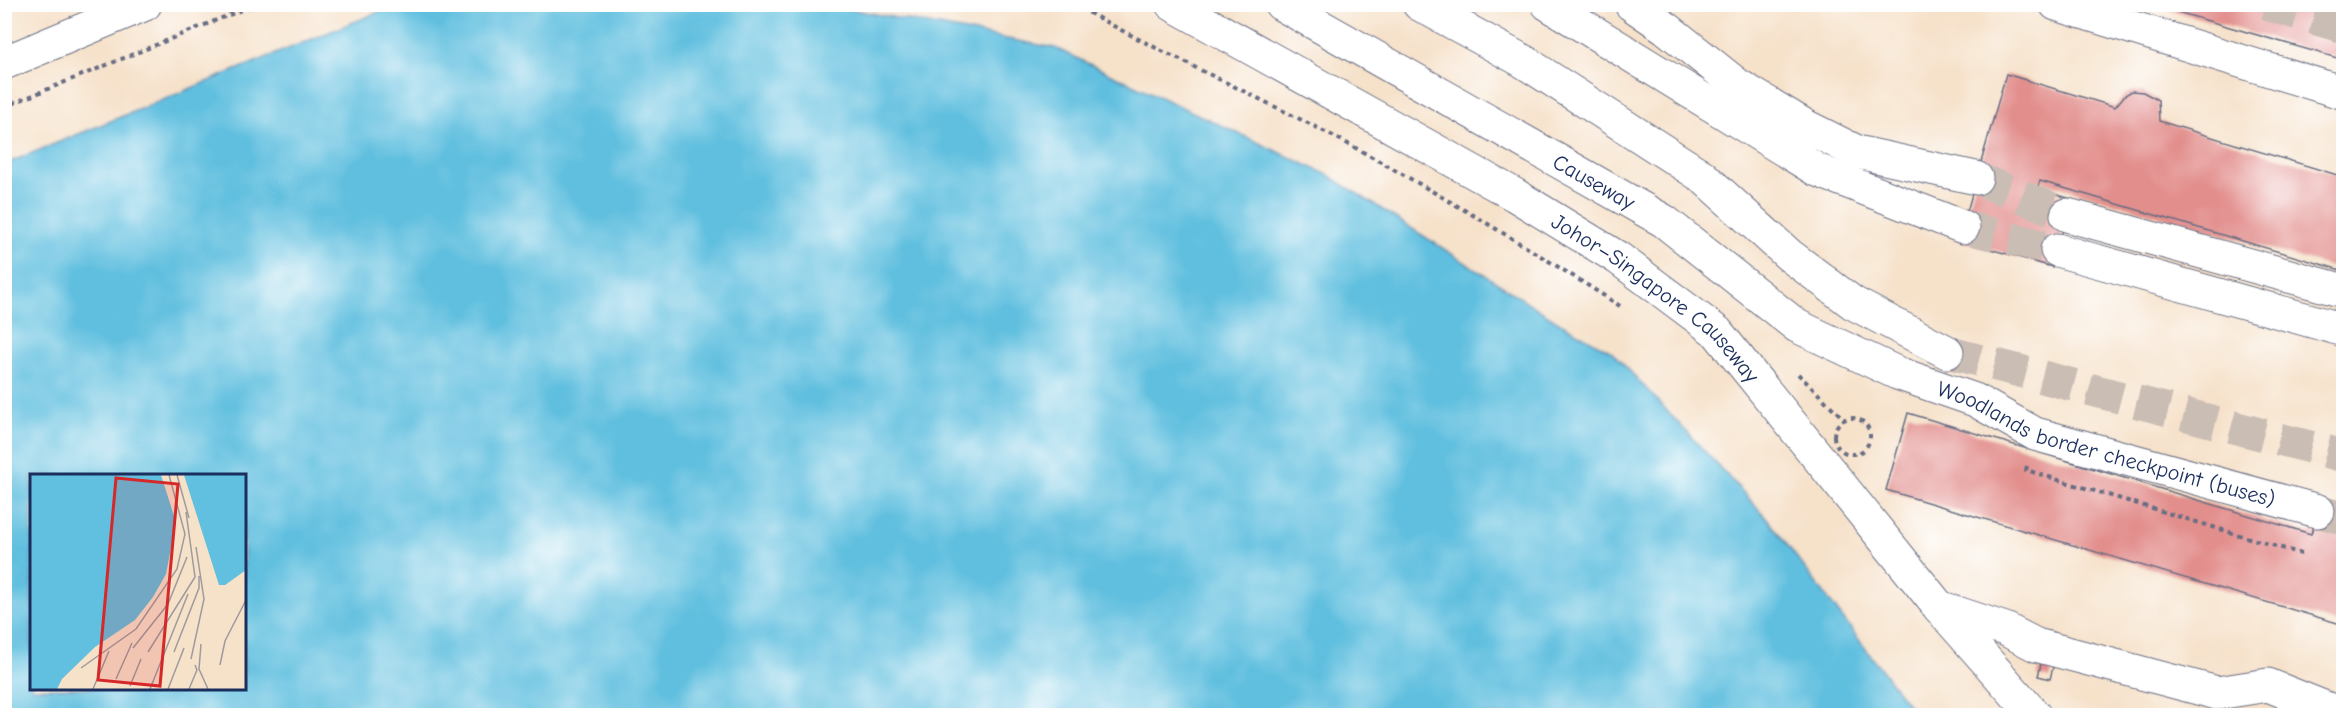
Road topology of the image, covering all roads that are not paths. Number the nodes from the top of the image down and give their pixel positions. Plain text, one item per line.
1 (145, 4) edge
2 (1172, 4) edge
3 (1281, 4) edge
4 (1419, 4) edge
5 (1548, 4) edge
6 (1631, 4) edge
7 (2056, 4) edge
8 (4, 63) edge
9 (2343, 93) edge
10 (1976, 178) tunnel mouth
11 (2067, 215) tunnel mouth
12 (1963, 227) tunnel mouth
13 (2057, 250) tunnel mouth
14 (2343, 291) edge
15 (2343, 330) edge
16 (1947, 352) tunnel mouth
17 (1897, 373) joint
18 (2318, 511) tunnel mouth
19 (1939, 607) junction
20 (2014, 690) junction
21 (2036, 716) edge
22 (2046, 716) edge
23 (2336, 716) edge

1 - 8 main road
2 - 19 main road, Johor–Singapore Causeway
3 - 17 main road, Causeway
4 - 16 main road
5 - 12 main road
6 - 10 main road
7 - 9 main road
11 - 14 main road
13 - 15 main road
17 - 18 main road, Woodlands border checkpoint (buses)
19 - 20 main road, Johor–Singapore Causeway
19 - 23 main road
20 - 21 main road, Johor–Singapore Causeway
20 - 22 main road

